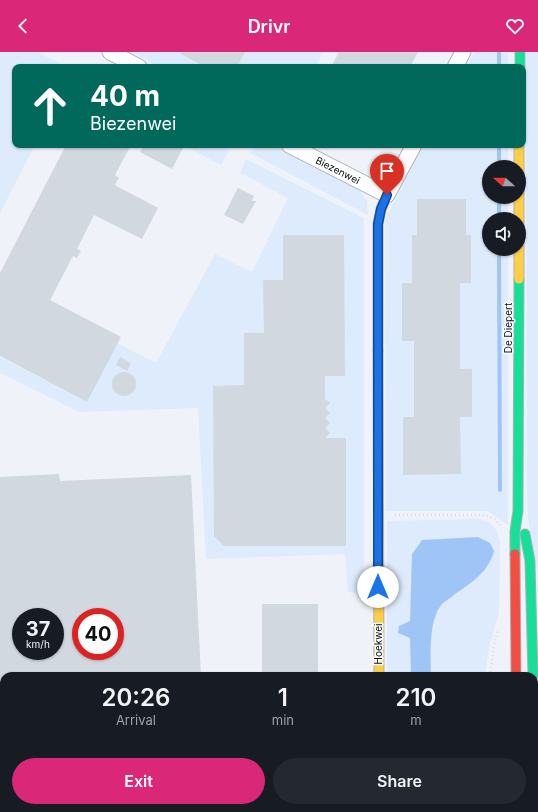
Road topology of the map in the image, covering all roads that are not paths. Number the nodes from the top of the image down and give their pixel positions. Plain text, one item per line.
1 (110, 52) edge
2 (464, 52) edge
3 (520, 52) edge
4 (132, 64) edge
5 (458, 64) edge
6 (520, 64) edge
7 (295, 148) edge
8 (412, 148) edge
9 (519, 148) edge
10 (387, 195) junction
11 (518, 511) junction
12 (535, 657) edge
13 (516, 665) junction
14 (379, 672) edge
15 (516, 672) edge
16 (530, 672) edge
17 (534, 672) edge

1 - 4 street
2 - 5 street
3 - 6 main road
7 - 10 street, Biezenwei
8 - 10 street
9 - 11 main road, De Diepert
10 - 14 main road, Hoekwei
11 - 12 main road, De Diepert
11 - 13 main road, De Diepert
12 - 13 main road
12 - 17 main road, De Diepert
13 - 15 main road, De Diepert
13 - 16 main road

